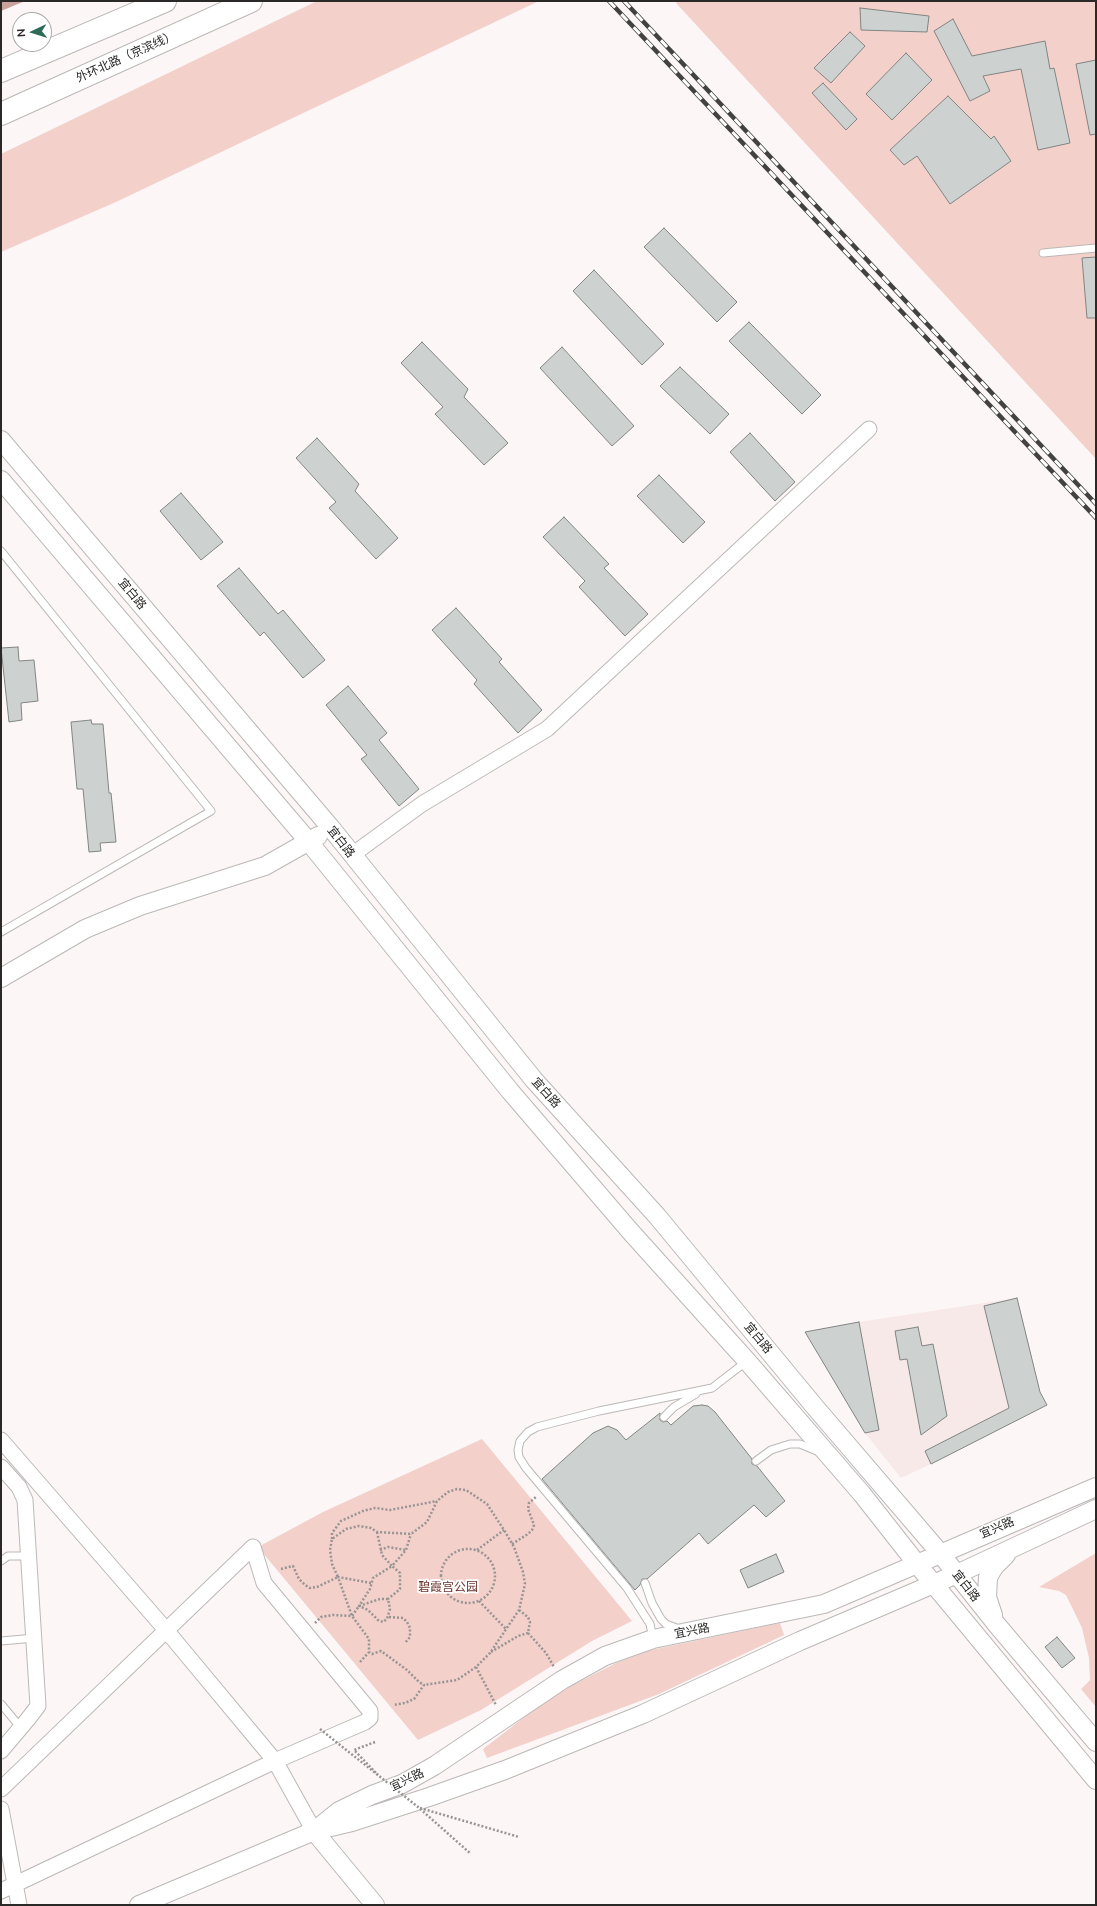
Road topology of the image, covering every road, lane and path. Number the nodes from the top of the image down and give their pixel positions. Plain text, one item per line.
1 (165, 1) edge
2 (251, 1) edge
3 (1, 71) edge
4 (1, 114) edge
5 (1096, 248) edge
6 (1043, 253) dead end
7 (869, 429) dead end
8 (1, 440) edge
9 (1, 480) edge
10 (1, 551) edge
11 (331, 828) junction
12 (309, 842) junction
13 (352, 855) junction
14 (1, 932) edge
15 (1, 978) edge
16 (747, 1361) junction
17 (699, 1392) junction
18 (664, 1417) dead end
19 (1, 1440) edge
20 (831, 1458) junction
21 (756, 1461) dead end
22 (1, 1466) edge
23 (1096, 1487) edge
24 (544, 1491) junction
25 (437, 1501) junction
26 (1096, 1509) edge
27 (1002, 1526) junction
28 (504, 1530) junction
29 (376, 1532) junction
30 (411, 1534) junction
31 (332, 1539) junction
32 (512, 1544) junction
33 (1015, 1546) junction
34 (380, 1550) junction
35 (406, 1550) junction
36 (476, 1550) junction
37 (940, 1553) junction
38 (28, 1556) junction
39 (1, 1562) edge
40 (917, 1564) junction
41 (392, 1566) junction
42 (281, 1569) dead end
43 (959, 1575) junction
44 (338, 1577) junction
45 (371, 1583) junction
46 (645, 1583) dead end
47 (932, 1588) junction
48 (860, 1589) junction
49 (388, 1599) junction
50 (962, 1599) junction
51 (479, 1601) junction
52 (359, 1606) junction
53 (519, 1610) junction
54 (352, 1616) junction
55 (389, 1617) junction
56 (997, 1625) junction
57 (506, 1629) junction
58 (166, 1630) junction
59 (695, 1630) junction
60 (305, 1631) junction
61 (528, 1633) junction
62 (34, 1638) junction
63 (653, 1639) junction
64 (1, 1640) edge
65 (979, 1640) junction
66 (405, 1643) dead end
67 (369, 1652) junction
68 (490, 1653) junction
69 (360, 1662) dead end
70 (476, 1667) junction
71 (562, 1680) junction
72 (424, 1685) junction
73 (1, 1704) edge
74 (393, 1705) dead end
75 (503, 1719) junction
76 (21, 1728) junction
77 (320, 1729) dead end
78 (375, 1742) dead end
79 (1096, 1742) edge
80 (1, 1751) edge
81 (275, 1761) junction
82 (382, 1778) junction
83 (1096, 1780) edge
84 (1, 1789) edge
85 (418, 1807) junction
86 (1, 1809) edge
87 (314, 1831) junction
88 (519, 1837) dead end
89 (471, 1854) dead end
90 (15, 1885) junction
91 (1, 1891) edge
92 (19, 1905) edge
93 (139, 1905) edge
94 (375, 1905) edge

1 - 3 highway
2 - 4 highway, 外环北路（京滨线）
5 - 6 lane
7 - 13 street
8 - 11 street, 宜白路
9 - 12 street, 宜白路
10 - 14 lane
11 - 12 street
11 - 13 street, 宜白路
12 - 15 street
12 - 16 street, 宜白路
13 - 37 street, 宜白路
16 - 17 lane
16 - 20 street, 宜白路
17 - 18 lane
17 - 24 lane
19 - 58 street
20 - 21 lane
20 - 40 street, 宜白路
22 - 38 street
23 - 27 street, 宜兴路
24 - 32 path
24 - 63 lane
25 - 28 path
25 - 30 path
25 - 31 path
26 - 33 street, 宜兴路
27 - 37 street, 宜兴路
27 - 43 street
28 - 32 path
28 - 36 path
29 - 30 path
29 - 31 path
29 - 34 path
30 - 35 path
31 - 44 path
32 - 53 path
33 - 43 street, 宜兴路
33 - 56 street
34 - 35 path
34 - 41 path
35 - 41 path
36 - 51 path
36 - 51 path
37 - 40 street, 宜兴路
37 - 43 street, 宜白路
38 - 39 lane
38 - 62 street
40 - 47 street, 宜白路
40 - 48 street, 宜兴路
41 - 45 path
41 - 49 path
42 - 44 path
43 - 47 street, 宜兴路
43 - 50 street
43 - 56 street, 宜白路
44 - 45 path
44 - 54 path
45 - 52 path
46 - 59 lane
47 - 48 street
47 - 50 street
47 - 65 street, 宜白路
47 - 87 street, 宜兴路
48 - 59 street, 宜兴路
49 - 52 path
49 - 55 path
50 - 56 street
50 - 65 street
51 - 57 path
52 - 54 path
52 - 55 path
53 - 57 path
53 - 61 path
54 - 60 path
54 - 67 path
55 - 66 path
56 - 79 street, 宜白路
57 - 68 path
58 - 60 street
58 - 81 street
58 - 84 street
59 - 63 street, 宜兴路
60 - 81 street
61 - 68 path
61 - 71 path
62 - 64 lane
62 - 76 street
63 - 71 street, 宜兴路
65 - 83 street, 宜白路
67 - 69 path
67 - 72 path
68 - 70 path
70 - 72 path
70 - 75 path
71 - 75 street, 宜兴路
72 - 74 path
73 - 76 lane
75 - 87 street, 宜兴路
76 - 80 street
77 - 82 path, bridge
78 - 82 path, bridge
81 - 87 street
81 - 90 street
82 - 85 path, bridge
85 - 88 path, bridge
85 - 89 path, bridge
86 - 90 street
87 - 93 street, 宜兴路
87 - 94 street
90 - 91 street
90 - 92 street

